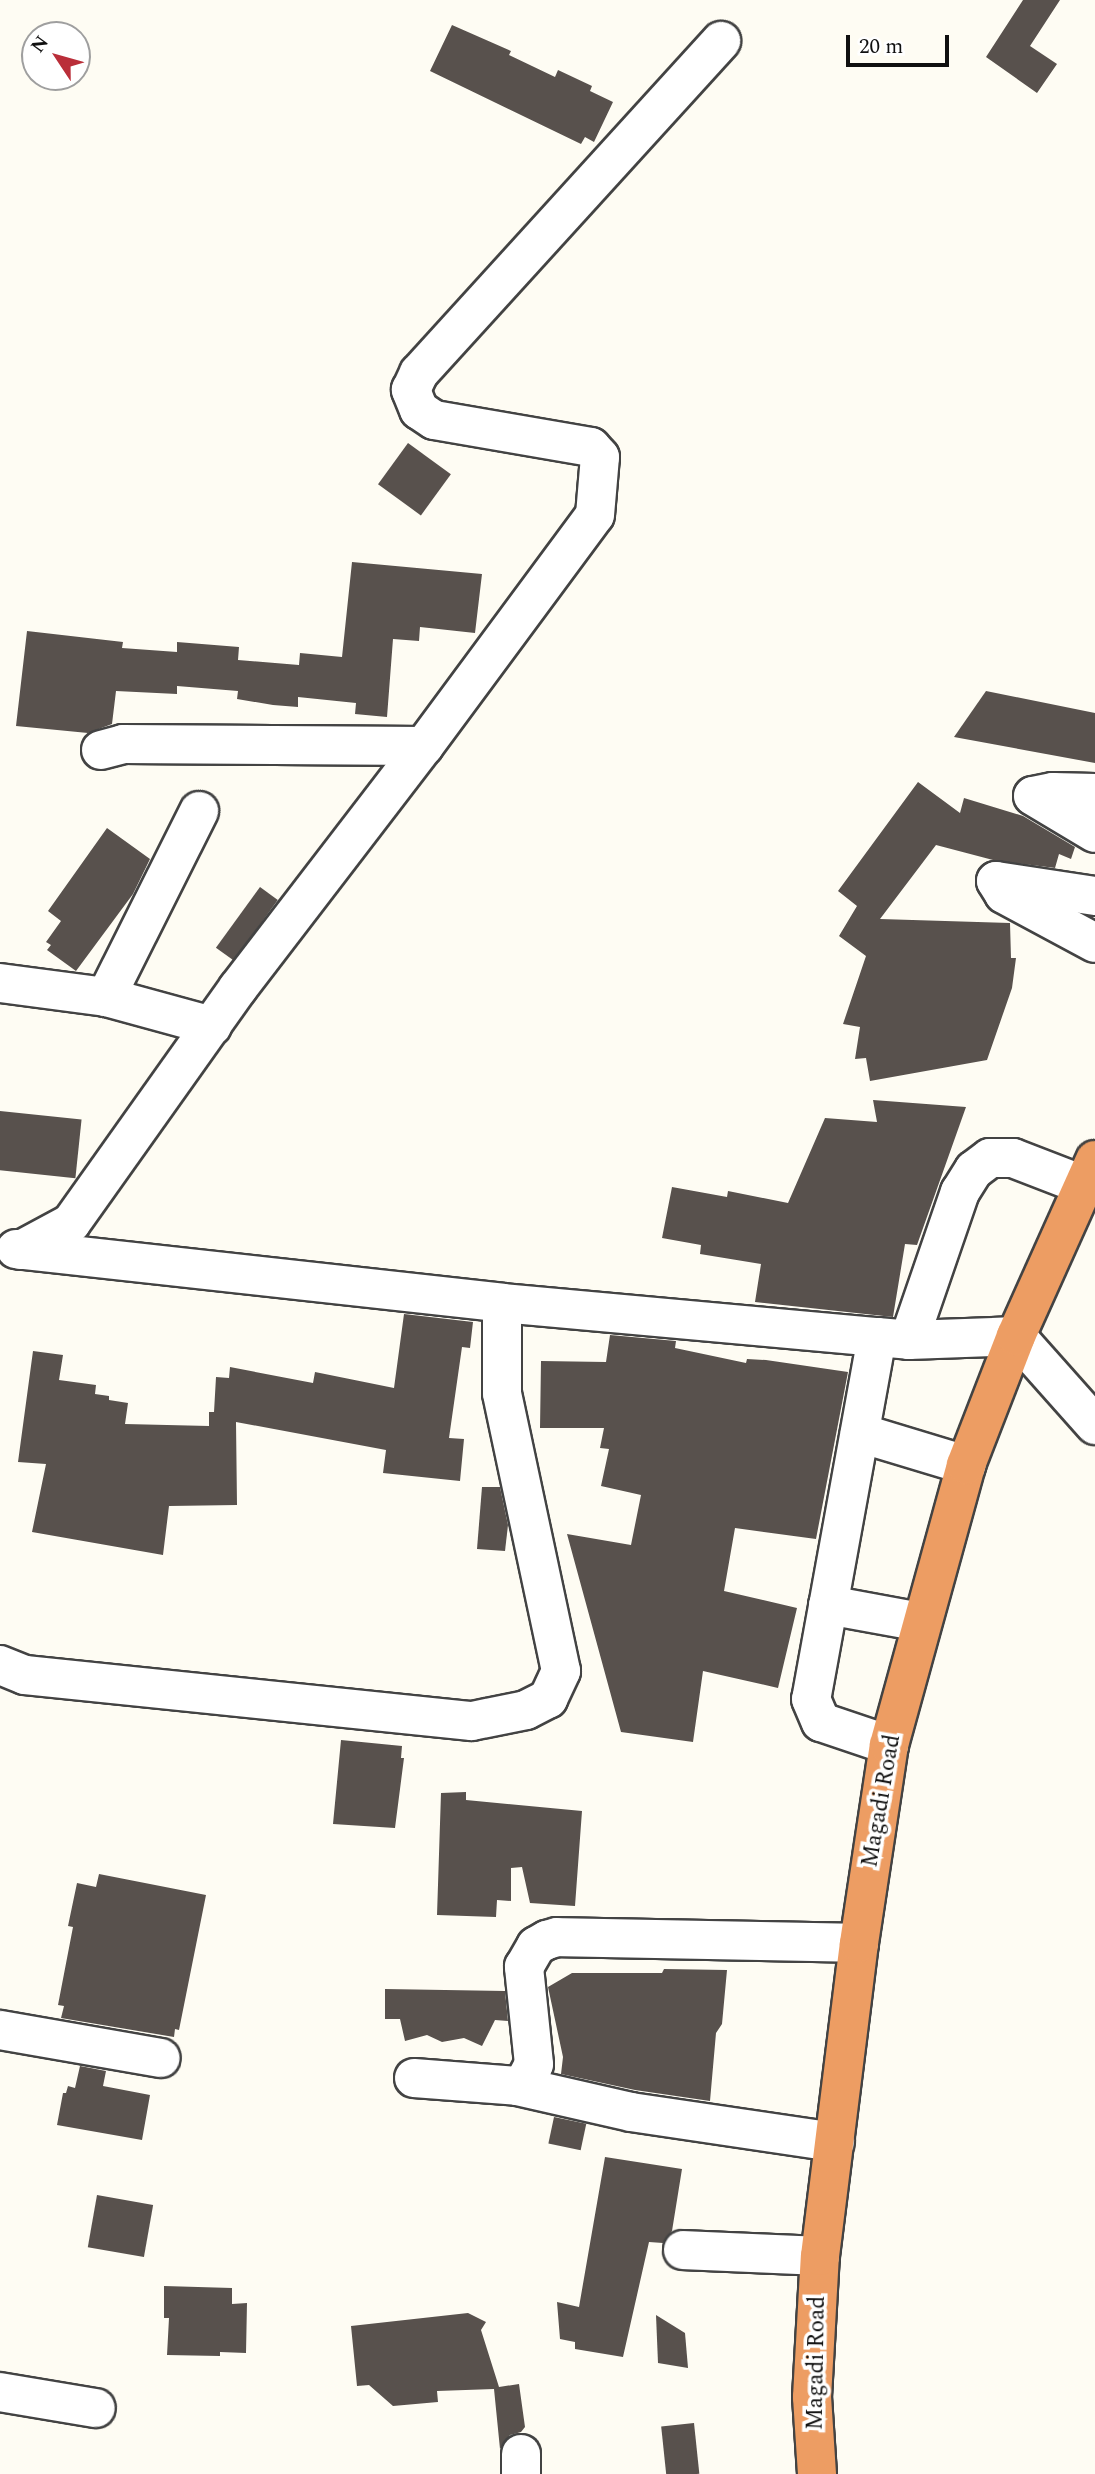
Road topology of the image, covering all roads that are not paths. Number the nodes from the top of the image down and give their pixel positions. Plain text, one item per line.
1 (720, 41) dead end
2 (424, 746) junction
3 (101, 750) dead end
4 (1095, 793) edge
5 (199, 811) dead end
6 (1095, 833) edge
7 (1095, 896) edge
8 (1095, 943) edge
9 (0, 984) edge
10 (106, 998) junction
11 (212, 1026) junction
12 (1089, 1172) edge
13 (11, 1249) edge
14 (502, 1303) junction
15 (1016, 1336) junction
16 (893, 1339) junction
17 (1095, 1424) edge
18 (860, 1433) junction
19 (966, 1465) junction
20 (828, 1605) junction
21 (922, 1622) junction
22 (0, 1665) edge
23 (889, 1745) junction
24 (859, 1942) junction
25 (0, 2030) edge
26 (161, 2058) dead end
27 (414, 2078) dead end
28 (517, 2086) junction
29 (835, 2142) junction
30 (683, 2250) dead end
31 (820, 2256) junction
32 (0, 2392) edge
33 (96, 2408) dead end
34 (817, 2474) edge

1 - 2 street
2 - 3 street
2 - 11 street
4 - 6 street
5 - 10 street
7 - 8 street
9 - 10 street
10 - 11 street
11 - 13 street
12 - 15 highway, Magadi Road
12 - 16 street
13 - 14 street
14 - 16 street
14 - 22 street
15 - 16 street
15 - 17 street
15 - 19 highway, Magadi Road
16 - 18 street
18 - 19 street
18 - 20 street
19 - 21 highway, Magadi Road
20 - 21 street
20 - 23 street
21 - 23 highway, Magadi Road
23 - 24 highway, Magadi Road
24 - 28 street
24 - 29 highway, Magadi Road
25 - 26 street
27 - 28 street
28 - 29 street
29 - 31 highway, Magadi Road
30 - 31 street
31 - 34 highway, Magadi Road
32 - 33 street

